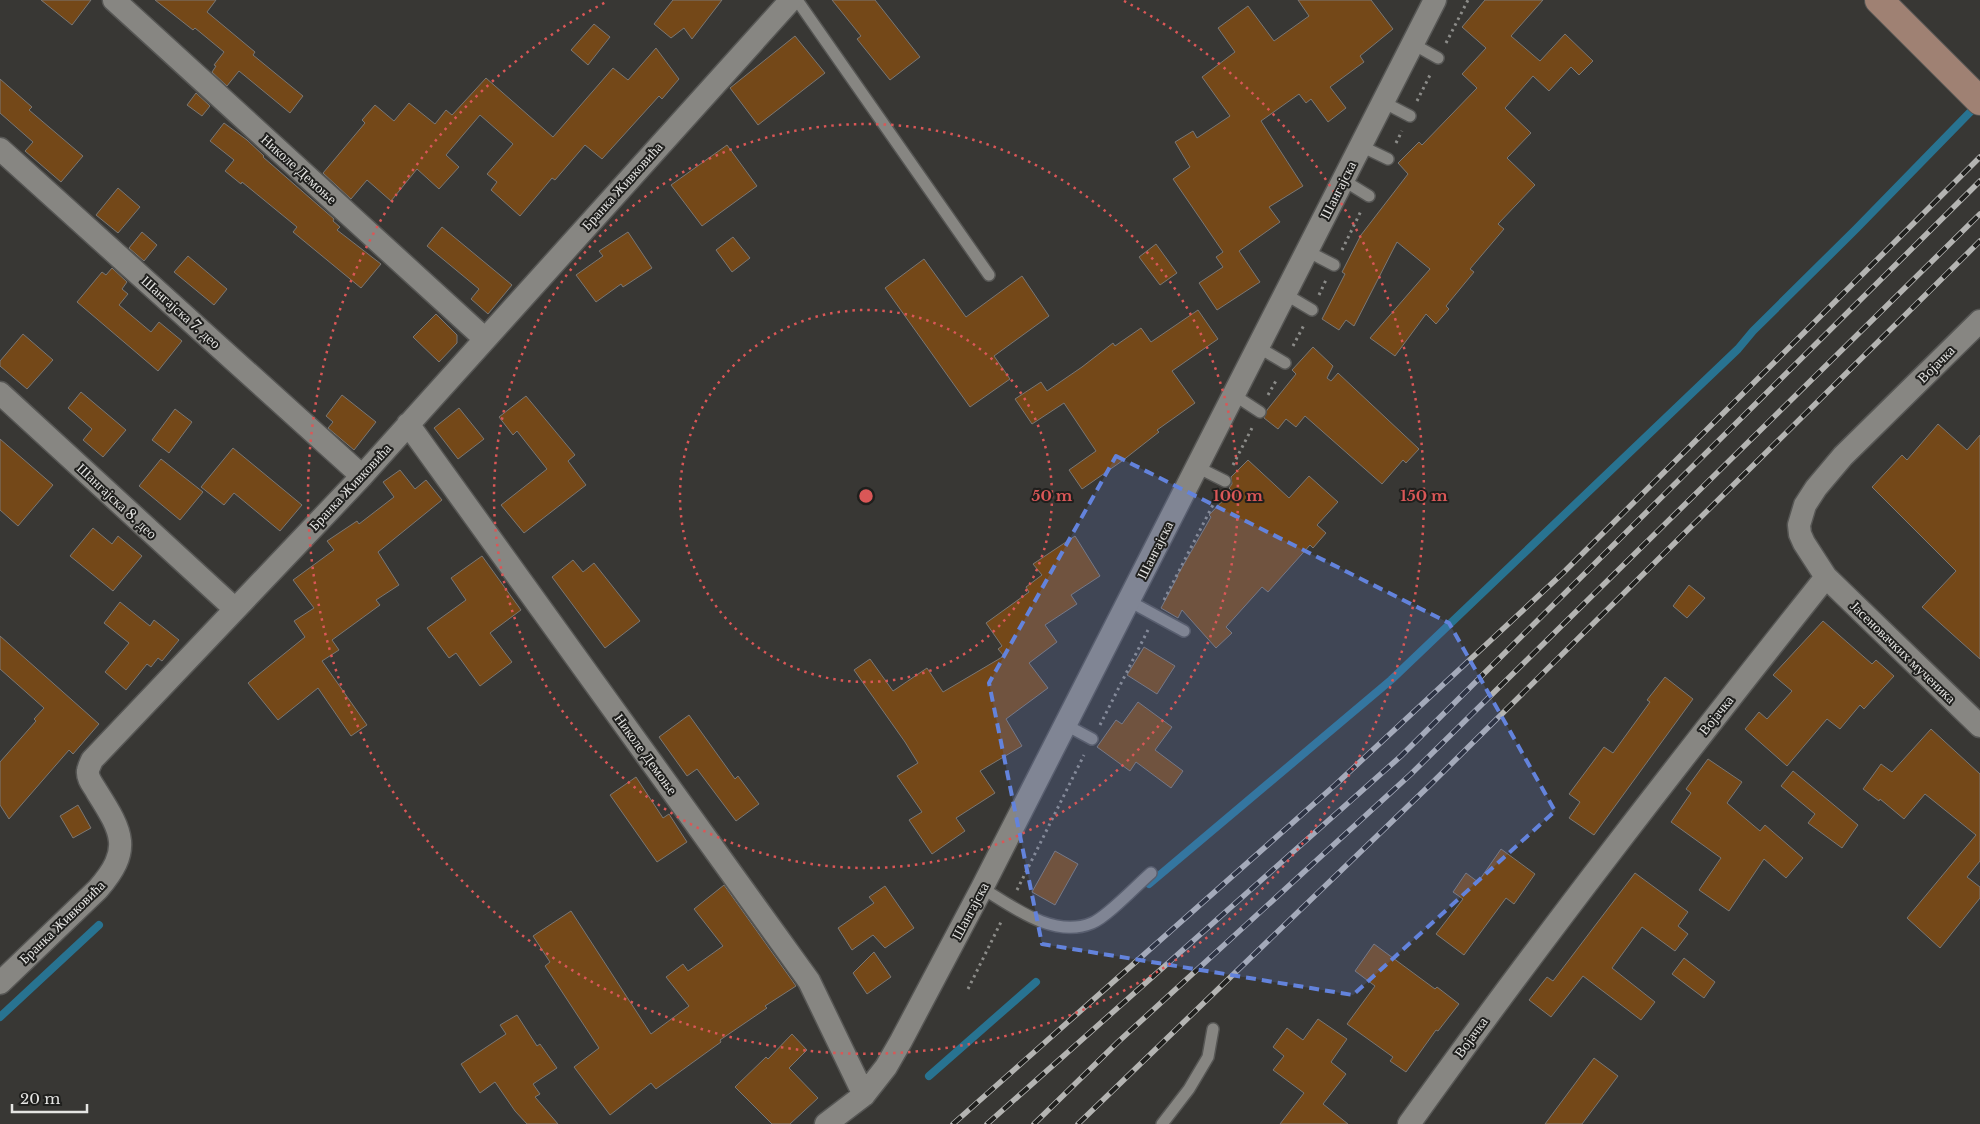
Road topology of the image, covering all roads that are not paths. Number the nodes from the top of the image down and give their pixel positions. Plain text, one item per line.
1 (114, 0) edge
2 (791, 0) edge
3 (797, 0) edge
4 (1435, 0) edge
5 (1879, 0) edge
6 (1412, 44) junction
7 (1438, 58) dead end
8 (1980, 101) edge
9 (1383, 102) junction
10 (1410, 116) dead end
11 (1361, 146) junction
12 (0, 149) edge
13 (1388, 159) dead end
14 (1343, 180) junction
15 (1369, 196) dead end
16 (1307, 251) junction
17 (1334, 265) dead end
18 (989, 275) dead end
19 (1285, 294) junction
20 (1312, 310) dead end
21 (1980, 321) edge
22 (484, 338) junction
23 (1258, 347) junction
24 (1285, 363) dead end
25 (0, 393) edge
26 (1234, 395) junction
27 (1260, 412) dead end
28 (408, 424) junction
29 (1197, 467) junction
30 (362, 476) junction
31 (1225, 482) dead end
32 (1826, 577) junction
33 (1128, 601) junction
34 (235, 609) junction
35 (1184, 631) dead end
36 (1066, 725) junction
37 (1980, 726) edge
38 (1092, 738) dead end
39 (1151, 873) dead end
40 (982, 888) junction
41 (0, 983) edge
42 (1213, 1029) dead end
43 (864, 1095) junction
44 (826, 1124) edge
45 (1162, 1124) edge
46 (1409, 1124) edge

1 - 22 street, Николе Демоње
2 - 22 street, Бранка Живковића
3 - 18 lane
4 - 6 street, Шангајска
5 - 8 main road
6 - 7 lane
6 - 9 street, Шангајска
9 - 10 lane
9 - 11 street, Шангајска
11 - 13 lane
11 - 14 street, Шангајска
12 - 30 street, Шангајска 7. део
14 - 15 lane
14 - 16 street, Шангајска
16 - 17 lane
16 - 19 street, Шангајска
19 - 20 lane
19 - 23 street, Шангајска
21 - 32 street, Војачка
22 - 28 street, Бранка Живковића
23 - 24 lane
23 - 26 street, Шангајска
25 - 34 street, Шангајска 8. део
26 - 27 lane
26 - 29 street, Шангајска
28 - 30 street, Бранка Живковића
28 - 43 street, Николе Демоње
29 - 31 lane
29 - 33 street, Шангајска
30 - 34 street, Бранка Живковића
32 - 37 street, Јасеновачких мученика
32 - 46 street, Војачка
33 - 35 lane
33 - 36 street, Шангајска
34 - 41 street, Бранка Живковића
36 - 38 lane
36 - 40 street, Шангајска
39 - 40 lane
40 - 43 street, Шангајска
42 - 45 lane
43 - 44 street, Шангајска

